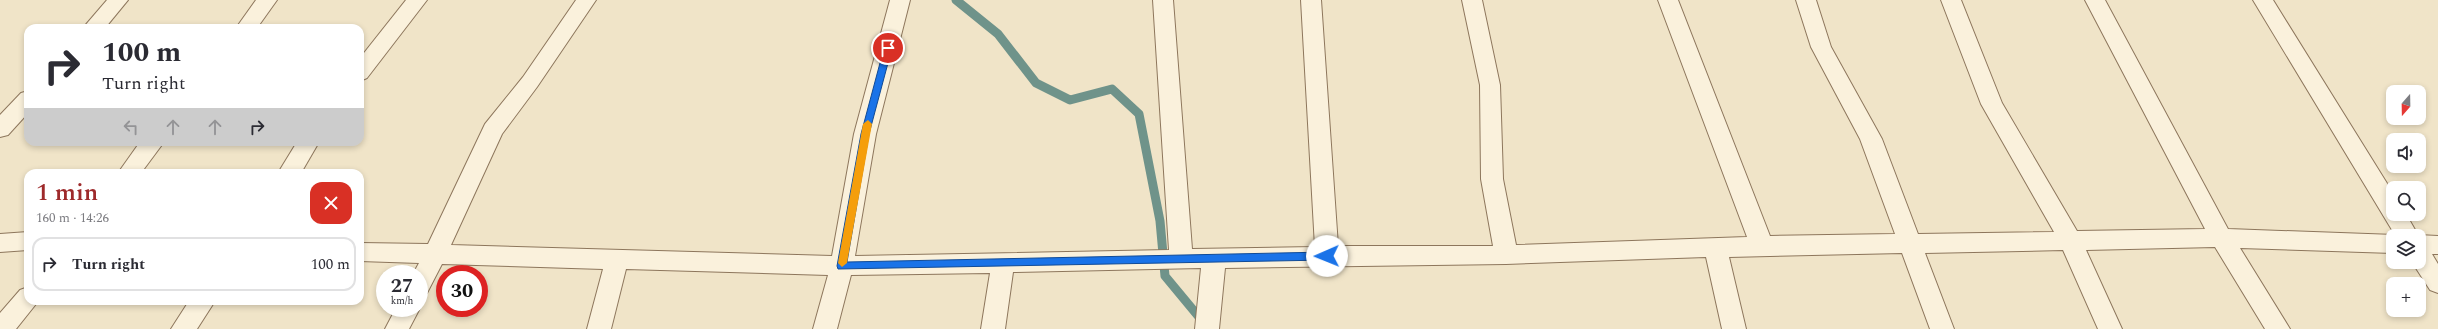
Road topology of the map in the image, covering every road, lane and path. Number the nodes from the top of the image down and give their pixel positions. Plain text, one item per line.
1 (118, 0) edge
2 (267, 0) edge
3 (417, 0) edge
4 (586, 0) edge
5 (900, 0) edge
6 (1163, 0) edge
7 (1311, 0) edge
8 (1472, 0) edge
9 (1668, 0) edge
10 (1806, 0) edge
11 (1951, 0) edge
12 (2096, 0) edge
13 (2263, 0) edge
14 (97, 24) edge
15 (249, 24) edge
16 (364, 68) edge
17 (24, 103) edge
18 (0, 130) edge
19 (150, 146) edge
20 (306, 146) edge
21 (132, 169) edge
22 (291, 169) edge
23 (2386, 200) edge
24 (2221, 238) junction
25 (24, 241) edge
26 (2071, 241) junction
27 (0, 243) edge
28 (1908, 243) junction
29 (2386, 244) edge
30 (2426, 244) edge
31 (2438, 245) edge
32 (1762, 246) junction
33 (1715, 248) junction
34 (364, 252) edge
35 (436, 254) junction
36 (1506, 255) junction
37 (1327, 256) junction
38 (1214, 258) junction
39 (617, 259) junction
40 (1181, 259) junction
41 (1003, 263) junction
42 (2426, 265) edge
43 (842, 266) junction
44 (428, 269) edge
45 (2438, 283) edge
46 (24, 302) edge
47 (200, 305) edge
48 (403, 317) edge
49 (1, 329) edge
50 (183, 329) edge
51 (397, 329) edge
52 (599, 329) edge
53 (825, 329) edge
54 (993, 329) edge
55 (1207, 329) edge
56 (1734, 329) edge
57 (1942, 329) edge
58 (2110, 329) edge
59 (2278, 329) edge

1 - 14 street
2 - 15 street
3 - 16 street
4 - 35 street
5 - 43 street
6 - 40 street
7 - 37 street
8 - 36 street
9 - 32 street
10 - 28 street
11 - 26 street
12 - 24 street
13 - 23 street
17 - 18 street
19 - 21 street
20 - 22 street
24 - 26 street
24 - 29 street
24 - 59 street
25 - 27 street
26 - 28 street
26 - 58 street
28 - 32 street
28 - 57 street
30 - 31 street
32 - 33 street
33 - 36 street
33 - 56 street
34 - 35 street
35 - 39 street
35 - 44 street
36 - 37 street
37 - 38 street
38 - 40 street
38 - 55 street
39 - 43 street
39 - 52 street
40 - 41 street
41 - 43 street
41 - 54 street
42 - 45 street
43 - 53 street
46 - 49 street
47 - 50 street
48 - 51 street

